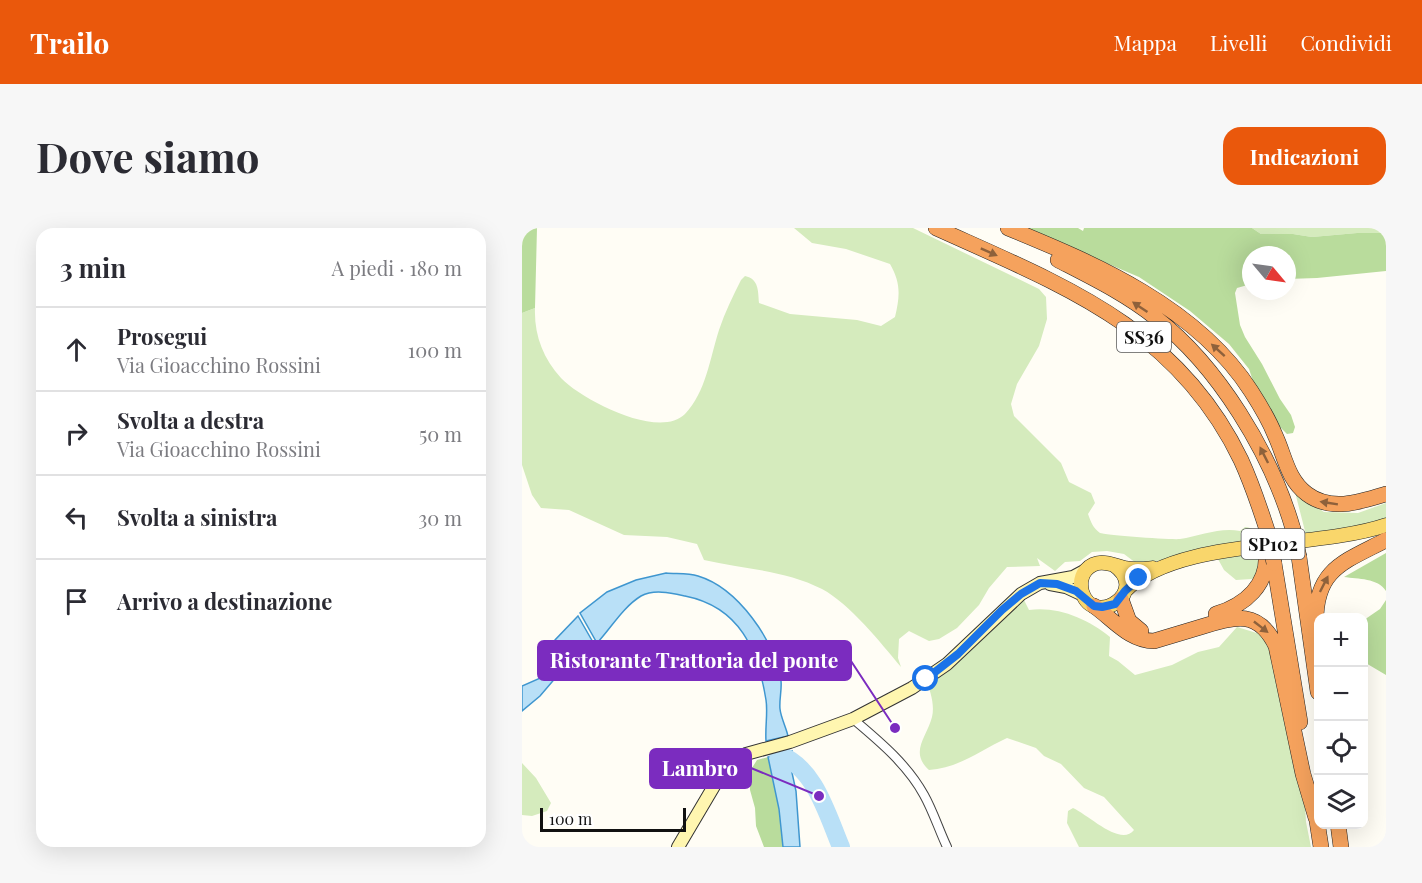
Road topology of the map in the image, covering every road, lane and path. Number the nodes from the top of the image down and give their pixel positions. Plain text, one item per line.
1 (936, 228) edge
2 (994, 228) edge
3 (1008, 228) edge
4 (1386, 494) edge
5 (1386, 525) edge
6 (1386, 540) edge
7 (1270, 558) junction
8 (1114, 565) junction
9 (1161, 567) junction
10 (1086, 570) junction
11 (1040, 583) junction
12 (1123, 595) junction
13 (1089, 600) junction
14 (1316, 613) edge
15 (1314, 667) edge
16 (853, 718) junction
17 (1314, 807) edge
18 (1314, 811) edge
19 (1318, 829) edge
20 (1339, 829) edge
21 (1343, 829) edge
22 (678, 847) edge
23 (947, 847) edge
24 (1321, 847) edge
25 (1343, 847) edge

1 -> 7 highway, SS36, bridge
15 -> 2 highway, SS36, bridge
4 -> 3 highway
5 - 9 main road, SP102
14 -> 6 highway
7 - 12 highway
7 - 17 highway, SS36
8 - 9 main road, SP102
8 - 10 main road
8 - 12 main road
9 - 12 main road, SP102
10 - 11 street
10 - 13 main road
11 - 13 street
11 - 16 street
12 - 13 main road
13 -> 18 highway
16 - 22 street
16 - 23 street
19 - 24 highway, SS36
20 - 25 highway
21 - 25 highway

